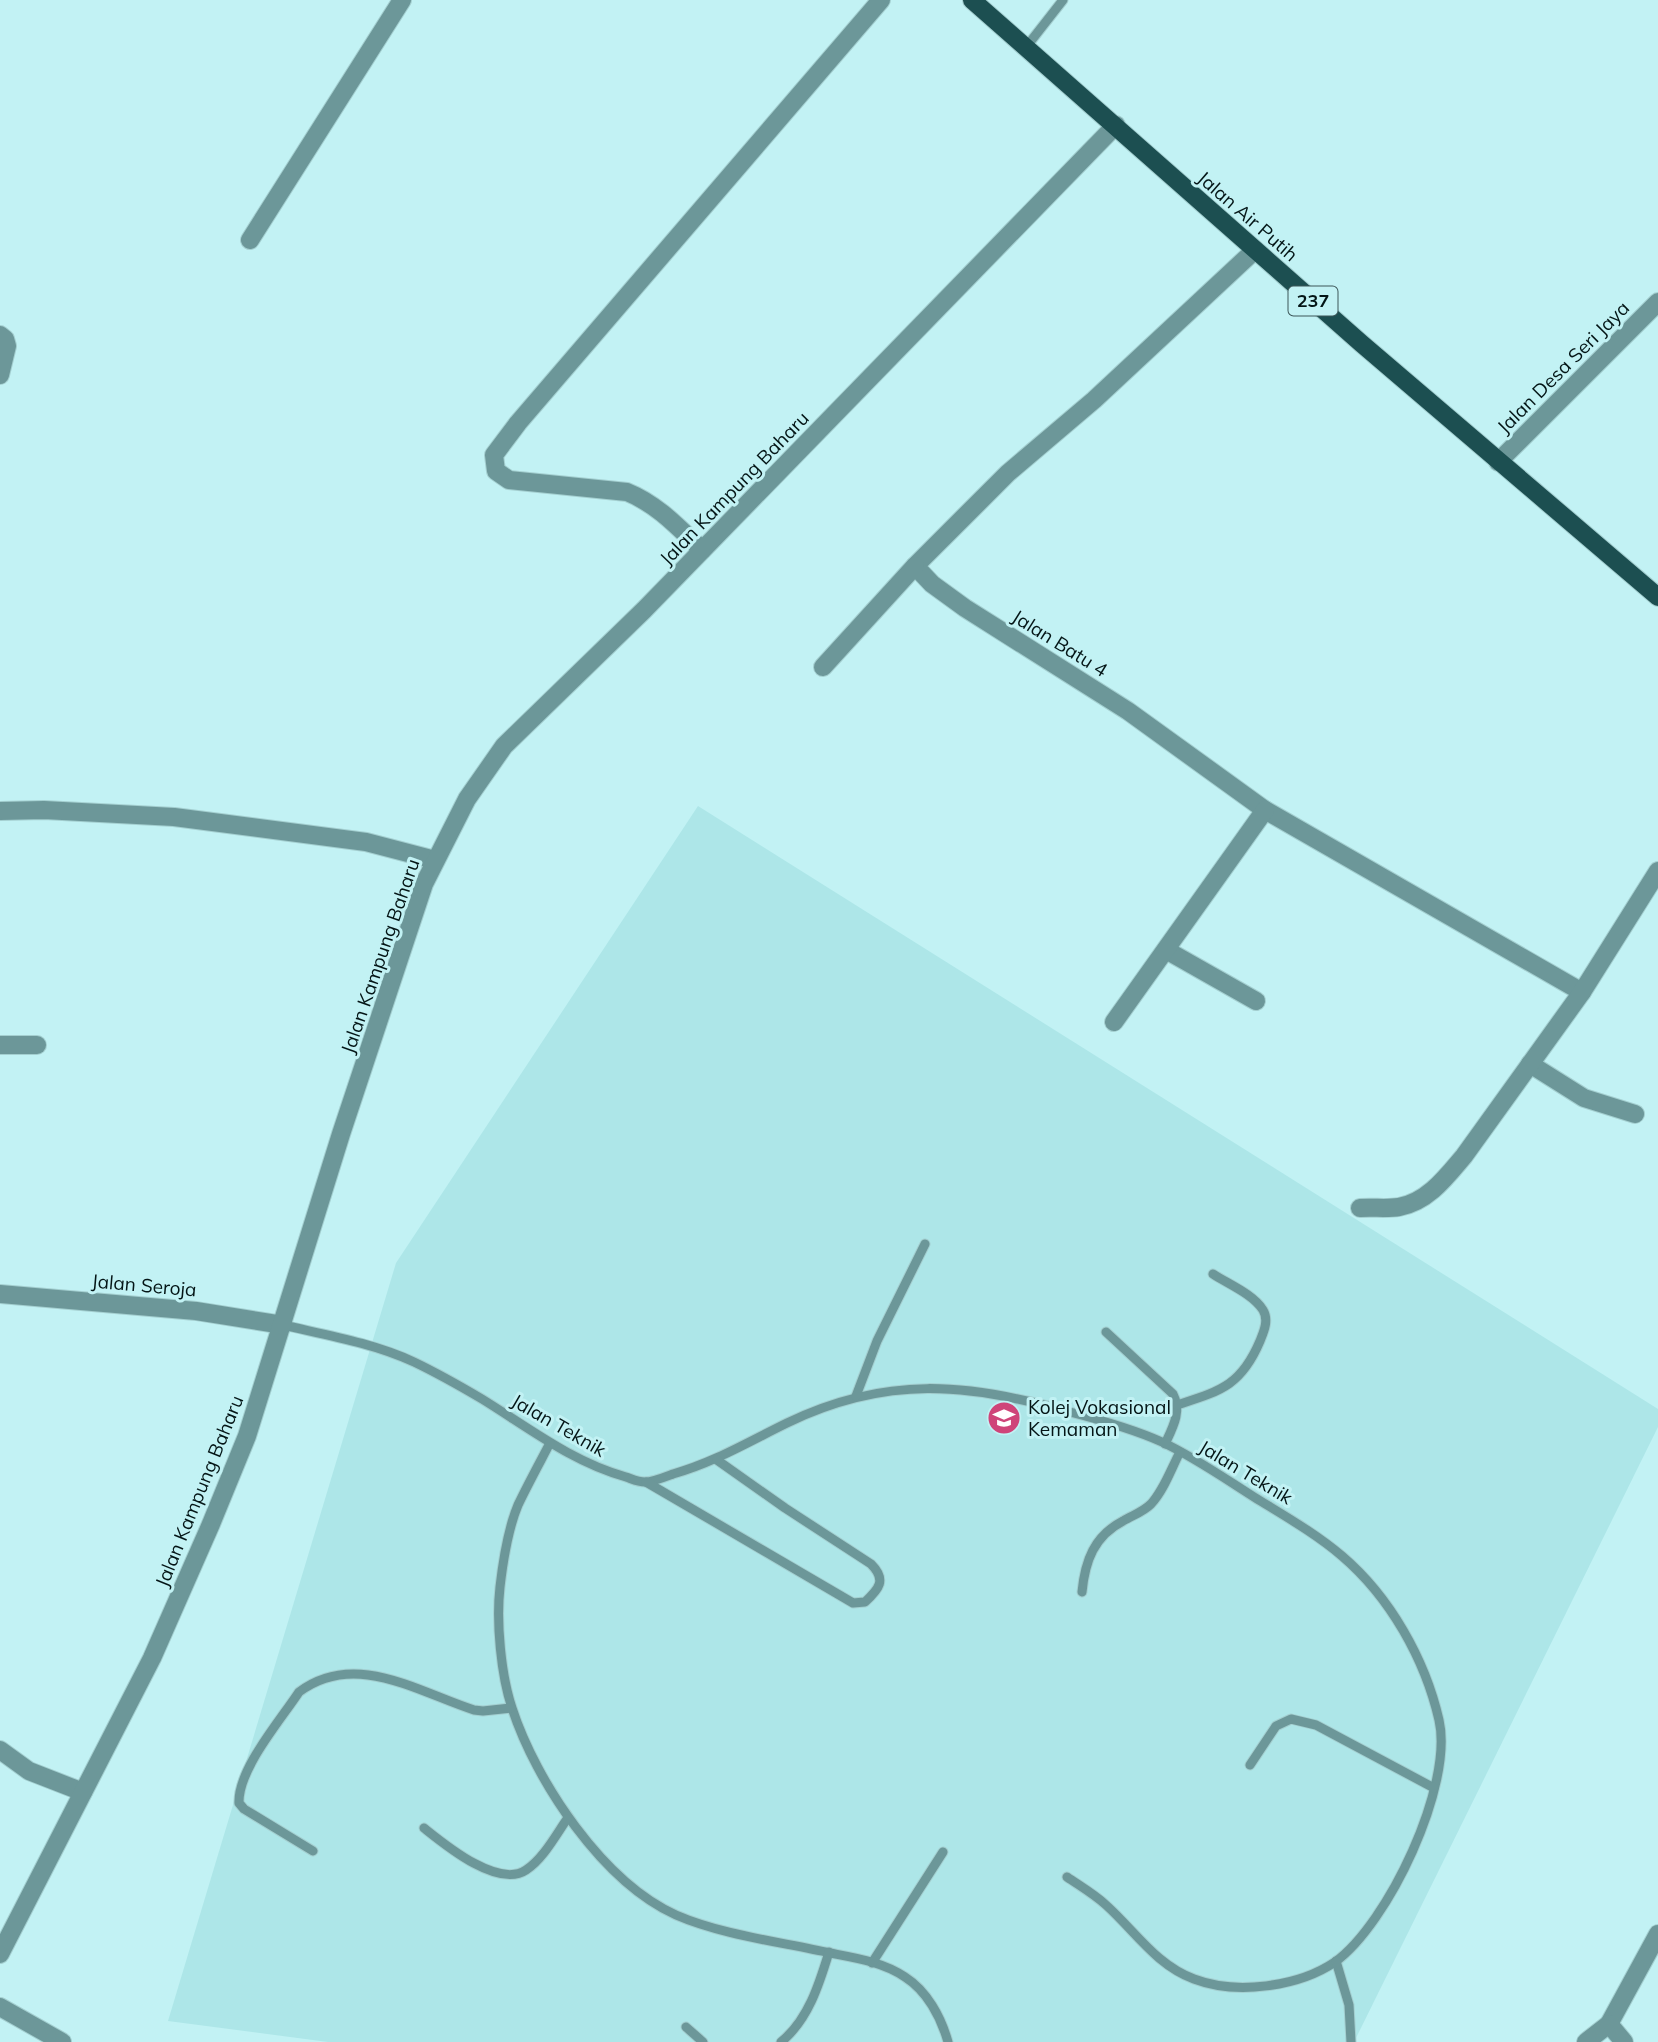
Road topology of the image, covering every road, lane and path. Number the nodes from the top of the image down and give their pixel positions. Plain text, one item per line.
1 (402, 0) edge
2 (881, 0) edge
3 (972, 0) edge
4 (1063, 0) edge
5 (1027, 46) junction
6 (1116, 125) junction
7 (250, 240) dead end
8 (1255, 250) junction
9 (1658, 302) edge
10 (3, 337) edge
11 (0, 375) edge
12 (1498, 462) junction
13 (702, 550) junction
14 (915, 566) junction
15 (1658, 597) edge
16 (823, 667) dead end
17 (1265, 810) junction
18 (0, 811) edge
19 (435, 860) junction
20 (1658, 871) edge
21 (1166, 950) junction
22 (1582, 992) junction
23 (1256, 1001) dead end
24 (1114, 1022) dead end
25 (0, 1045) edge
26 (37, 1045) dead end
27 (1530, 1064) junction
28 (1635, 1114) dead end
29 (1360, 1208) dead end
30 (925, 1244) dead end
31 (1213, 1274) dead end
32 (0, 1294) edge
33 (284, 1325) junction
34 (1106, 1332) dead end
35 (856, 1396) junction
36 (1177, 1405) junction
37 (550, 1443) junction
38 (1165, 1444) junction
39 (1180, 1452) junction
40 (717, 1460) junction
41 (646, 1482) junction
42 (1082, 1592) dead end
43 (511, 1707) junction
44 (0, 1750) edge
45 (1251, 1765) dead end
46 (1434, 1788) junction
47 (83, 1792) junction
48 (567, 1819) junction
49 (424, 1828) dead end
50 (313, 1851) dead end
51 (943, 1852) dead end
52 (1067, 1877) dead end
53 (1658, 1934) edge
54 (829, 1952) junction
55 (0, 1954) edge
56 (1336, 1961) junction
57 (872, 1963) junction
58 (0, 2007) edge
59 (1609, 2024) junction
60 (686, 2027) dead end
61 (62, 2042) edge
62 (703, 2042) edge
63 (781, 2042) edge
64 (947, 2042) edge
65 (1351, 2042) edge
66 (1586, 2042) edge
67 (1624, 2042) edge

1 - 7 street
2 - 13 street
3 - 5 main road, Jalan Air Putih / 237
4 - 5 lane
5 - 6 main road, Jalan Air Putih / 237
6 - 8 main road, Jalan Air Putih / 237
6 - 13 street, Jalan Kampung Baharu
8 - 12 main road, Jalan Air Putih / 237
8 - 14 street
9 - 12 street, Jalan Desa Seri Jaya
10 - 11 street
12 - 15 main road, Jalan Air Putih / 237
13 - 19 street, Jalan Kampung Baharu
14 - 16 street
14 - 17 street, Jalan Batu 4
17 - 21 street
17 - 22 street, Jalan Batu 4
18 - 19 street
19 - 33 street, Jalan Kampung Baharu
20 - 22 street
21 - 23 street
21 - 24 street
22 - 27 street
25 - 26 street
27 - 28 street
27 - 29 street
30 - 35 lane
31 - 36 lane
32 - 33 street, Jalan Seroja
33 - 37 lane, Jalan Teknik
33 - 47 street, Jalan Kampung Baharu
34 - 36 lane
35 - 38 lane, Jalan Teknik
35 - 40 lane, Jalan Teknik
36 - 38 lane
37 - 41 lane, Jalan Teknik
37 - 43 lane
38 - 39 lane, Jalan Teknik
39 - 42 lane
39 - 46 lane, Jalan Teknik
40 - 41 lane, Jalan Teknik
40 - 41 lane
43 - 48 lane
43 - 50 lane
44 - 47 street
45 - 46 lane
46 - 56 lane, Jalan Teknik
47 - 55 street, Jalan Kampung Baharu
48 - 49 lane
48 - 54 lane
51 - 57 lane
52 - 56 lane, Jalan Teknik
53 - 59 street
54 - 57 lane
54 - 63 lane
56 - 65 lane
57 - 64 lane
58 - 61 street
59 - 66 street
59 - 67 street
60 - 62 lane

